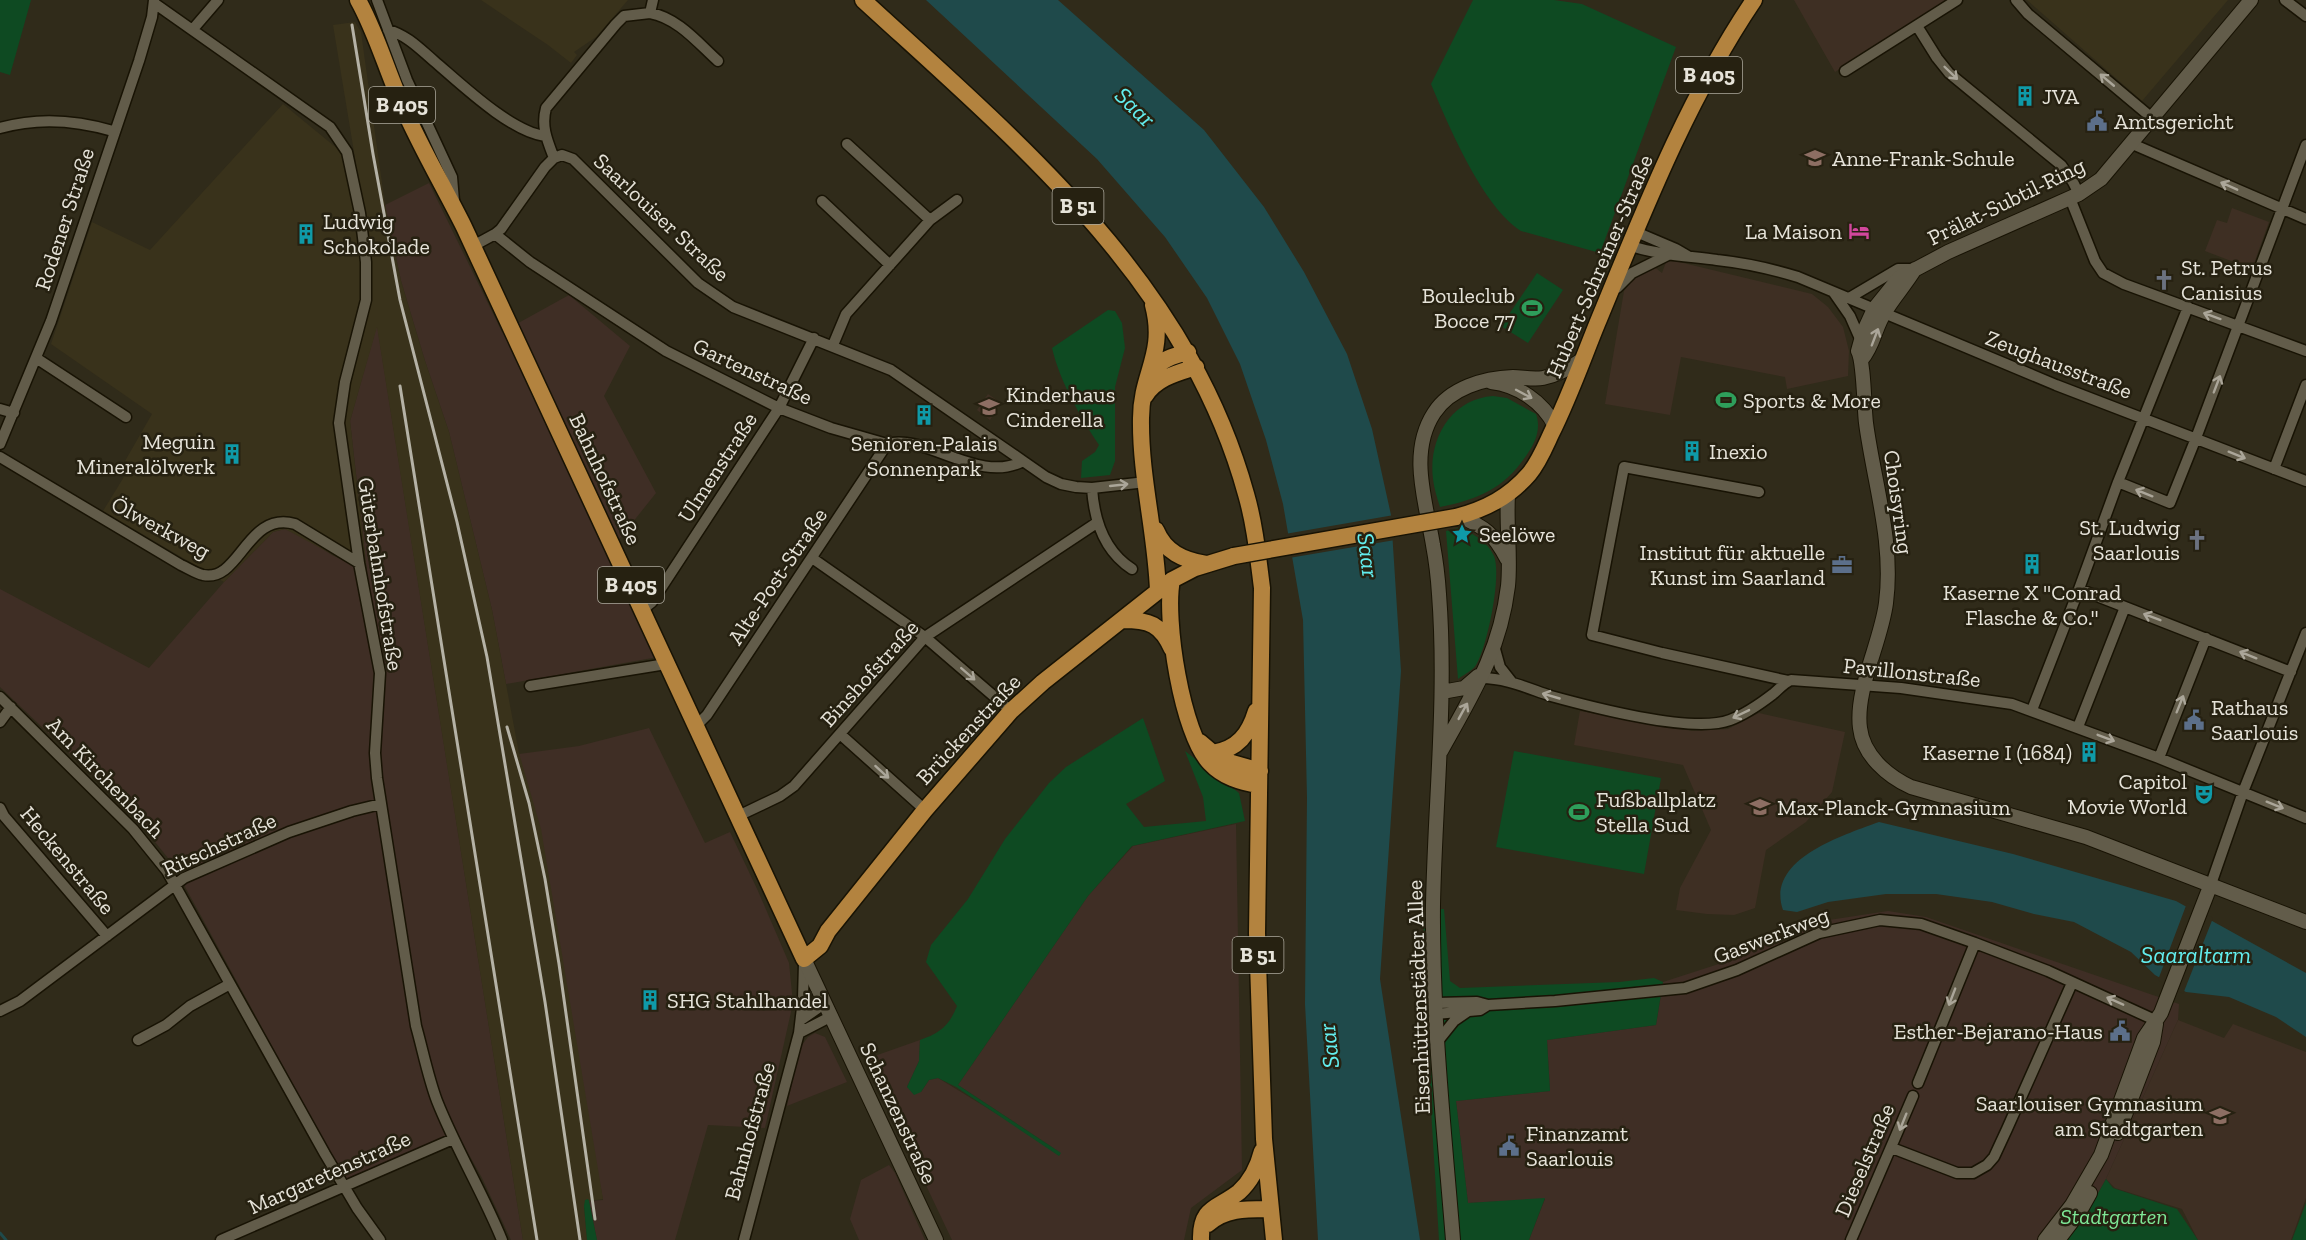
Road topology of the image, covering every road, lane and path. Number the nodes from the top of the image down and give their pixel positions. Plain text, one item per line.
1 (218, 0) edge
2 (358, 0) edge
3 (377, 0) edge
4 (653, 0) edge
5 (863, 0) edge
6 (1754, 0) edge
7 (1957, 0) edge
8 (2016, 0) edge
9 (2251, 0) edge
10 (2284, 0) edge
11 (154, 1) edge
12 (650, 13) junction
13 (2306, 16) edge
14 (1917, 26) junction
15 (193, 29) junction
16 (388, 30) junction
17 (718, 61) dead end
18 (1845, 72) dead end
19 (2152, 118) junction
20 (0, 128) edge
21 (113, 131) junction
22 (545, 136) junction
23 (2130, 143) junction
24 (847, 144) dead end
25 (2306, 145) edge
26 (554, 158) junction
27 (2075, 196) junction
28 (957, 200) dead end
29 (822, 201) dead end
30 (454, 207) junction
31 (2282, 210) junction
32 (2306, 219) edge
33 (930, 220) junction
34 (495, 234) junction
35 (1634, 239) junction
36 (473, 246) junction
37 (1668, 255) junction
38 (1689, 256) junction
39 (890, 265) junction
40 (1915, 269) junction
41 (1832, 290) junction
42 (1150, 293) junction
43 (1849, 298) junction
44 (1607, 300) junction
45 (2188, 307) junction
46 (1879, 311) junction
47 (2239, 326) junction
48 (814, 339) junction
49 (1861, 341) junction
50 (833, 345) junction
51 (2306, 351) edge
52 (1188, 352) junction
53 (36, 358) junction
54 (1583, 359) junction
55 (1862, 359) junction
56 (1196, 367) junction
57 (1150, 373) junction
58 (1480, 382) junction
59 (2306, 385) edge
60 (1143, 399) junction
61 (779, 408) junction
62 (0, 409) edge
63 (14, 413) junction
64 (126, 417) dead end
65 (2144, 417) junction
66 (1555, 426) junction
67 (2196, 438) junction
68 (0, 444) edge
69 (887, 444) junction
70 (0, 457) edge
71 (1023, 462) junction
72 (2274, 470) junction
73 (1146, 482) junction
74 (2118, 482) junction
75 (2306, 482) edge
76 (1092, 488) junction
77 (1760, 492) dead end
78 (1508, 495) junction
79 (1458, 517) junction
80 (1098, 522) junction
81 (1153, 524) junction
82 (812, 558) junction
83 (359, 563) junction
84 (1509, 563) junction
85 (1207, 564) junction
86 (1131, 569) dead end
87 (1172, 580) junction
88 (2079, 589) junction
89 (1158, 591) junction
90 (2125, 607) junction
91 (642, 610) junction
92 (1123, 620) junction
93 (2306, 633) edge
94 (925, 637) junction
95 (2206, 638) junction
96 (1495, 649) junction
97 (1174, 655) junction
98 (666, 664) junction
99 (2291, 672) junction
100 (1483, 674) junction
101 (1511, 681) junction
102 (1788, 681) junction
103 (1865, 685) junction
104 (530, 686) dead end
105 (1442, 692) junction
106 (0, 697) edge
107 (1261, 699) junction
108 (11, 707) junction
109 (2031, 710) junction
110 (1011, 711) junction
111 (0, 722) edge
112 (696, 726) junction
113 (2078, 727) junction
114 (840, 734) junction
115 (1194, 737) junction
116 (1213, 753) junction
117 (1440, 753) junction
118 (2159, 758) junction
119 (1259, 778) junction
120 (2243, 792) junction
121 (381, 804) junction
122 (0, 808) edge
123 (925, 810) junction
124 (736, 817) junction
125 (2306, 818) edge
126 (175, 883) junction
127 (2209, 890) junction
128 (2306, 922) edge
129 (107, 936) junction
130 (1975, 943) junction
131 (801, 953) junction
132 (2072, 982) junction
133 (230, 984) junction
134 (824, 1004) junction
135 (1488, 1005) junction
136 (1436, 1009) junction
137 (0, 1011) edge
138 (1467, 1012) junction
139 (830, 1017) junction
140 (801, 1020) junction
141 (2157, 1022) junction
142 (799, 1034) junction
143 (138, 1040) dead end
144 (1438, 1041) junction
145 (1918, 1083) dead end
146 (1913, 1096) dead end
147 (1264, 1138) junction
148 (453, 1139) junction
149 (1892, 1148) junction
150 (344, 1187) junction
151 (1229, 1199) junction
152 (1270, 1201) junction
153 (1201, 1239) edge
154 (221, 1240) edge
155 (380, 1240) edge
156 (502, 1240) edge
157 (744, 1240) edge
158 (936, 1240) edge
159 (1274, 1240) edge
160 (1453, 1240) edge
161 (1851, 1240) edge
162 (2045, 1240) edge
163 (2058, 1240) edge

1 - 15 street
2 - 30 main road, Bahnhofstraße / B 405
3 - 16 street
4 - 12 street
5 - 42 main road, B 51
6 - 35 main road, Hubert-Schreiner-Straße / B 405
7 - 14 street
19 -> 8 street
9 - 19 street, Prälat-Subtil-Ring
10 - 13 street
11 - 15 street
11 - 21 street, Rodener Straße
12 - 17 street
12 - 22 street
14 - 18 street
14 -> 27 street
15 - 83 street, Güterbahnhofstraße
16 - 22 street
16 - 30 street
19 - 23 street, Prälat-Subtil-Ring
20 - 21 street
21 - 53 street, Rodener Straße
22 - 26 street
23 - 27 street, Prälat-Subtil-Ring
31 -> 23 street
24 - 33 street
25 - 31 street
26 - 34 street
26 - 48 street, Saarlouiser Straße
27 - 40 street, Prälat-Subtil-Ring
27 - 45 street
28 - 33 street
29 - 39 street
30 - 36 main road, Bahnhofstraße / B 405
31 - 32 street
31 - 47 street
33 - 39 street
34 - 36 street
34 - 61 street, Gartenstraße
35 - 37 street, Zeughausstraße
35 - 38 street, Zeughausstraße
35 - 44 main road, Hubert-Schreiner-Straße / B 405
36 - 91 main road, Bahnhofstraße / B 405
37 - 38 street, Zeughausstraße
37 - 44 street, Zeughausstraße
38 - 41 street, Zeughausstraße
39 - 50 street
40 - 43 street, Prälat-Subtil-Ring
40 - 46 street, Choisyring
41 - 43 street, Zeughausstraße
41 - 49 street
42 - 52 main road, B 51
42 - 57 main road, B 51
43 - 46 street, Zeughausstraße
44 - 54 main road, Hubert-Schreiner-Straße / B 405
47 -> 45 street
45 - 65 street
46 - 49 street, Choisyring
55 -> 46 street, Choisyring
46 - 65 street, Zeughausstraße
47 - 51 street
67 -> 47 street
48 - 50 street, Saarlouiser Straße
48 - 61 street, Ulmenstraße
49 - 55 street, Choisyring
50 - 71 street, Saarlouiser Straße
52 - 56 main road, B 51
52 - 57 main road
53 - 63 street, Rodener Straße
53 - 64 street
54 - 58 street, Eisenhüttenstädter Allee
54 - 66 main road, Hubert-Schreiner-Straße / B 405
55 - 103 street, Choisyring
56 - 60 main road
56 - 107 main road, B 51
57 - 60 main road, B 51
58 -> 66 street
58 - 105 street, Eisenhüttenstädter Allee
59 - 72 street
60 - 73 main road, B 51
61 - 69 street, Gartenstraße
61 - 91 street, Ulmenstraße
62 - 63 street
63 - 68 street, Rodener Straße
65 - 67 street, Zeughausstraße
65 - 74 street
66 - 78 main road, Hubert-Schreiner-Straße / B 405
67 -> 72 street, Zeughausstraße
67 -> 74 street
69 - 71 street, Gartenstraße
69 - 82 street, Alte-Post-Straße
70 - 83 street, Ölwerkweg
71 - 76 street, Saarlouiser Straße
72 - 75 street, Zeughausstraße
76 -> 73 street, Saarlouiser Straße
73 - 81 main road, B 51
74 - 88 street
76 - 80 street
77 - 102 street, Pavillonstraße
78 - 79 main road, Hubert-Schreiner-Straße / B 405
78 - 84 street, Eisenhüttenstädter Allee
79 - 84 street
79 - 85 main road, Brückenstraße / B 405, bridge
80 - 86 street
80 - 94 street, Binshofstraße
81 - 85 main road, B 51
81 - 89 main road, B 51
82 - 94 street
82 - 112 street, Alte-Post-Straße
83 - 121 street, Güterbahnhofstraße
84 - 96 street, Eisenhüttenstädter Allee
85 - 87 main road, Brückenstraße / B 405
87 - 89 main road, Brückenstraße / B 405
87 - 97 main road
88 - 90 street
88 - 109 street
89 - 92 main road, Brückenstraße / B 405
95 -> 90 street
90 - 113 street
91 - 98 main road, Bahnhofstraße / B 405
92 - 97 main road
92 - 110 main road, Brückenstraße / B 405
93 - 99 street
94 -> 110 street
94 - 114 street, Binshofstraße
99 -> 95 street
118 -> 95 street
96 - 100 street, Eisenhüttenstädter Allee
96 - 101 street
97 - 115 main road
98 - 104 street
98 - 112 main road, Bahnhofstraße / B 405
99 - 120 street
100 - 101 street
100 - 105 street, Eisenhüttenstädter Allee
117 -> 100 street, Eisenhüttenstädter Allee
102 -> 101 street
102 - 103 street, Pavillonstraße
103 - 109 street, Pavillonstraße
103 - 127 street, Choisyring
105 - 117 street, Eisenhüttenstädter Allee
106 - 108 street, Am Kirchenbach
107 - 116 main road, B 51
107 - 119 main road, B 51
108 - 111 street
108 - 126 street, Am Kirchenbach
109 - 113 street, Pavillonstraße
110 - 123 main road, Brückenstraße / B 405
112 - 124 main road, Bahnhofstraße / B 405
113 -> 118 street, Pavillonstraße
114 -> 123 street
114 - 124 street, Binshofstraße
115 - 116 main road
115 - 119 main road
116 - 119 main road
117 - 136 street, Eisenhüttenstädter Allee
118 - 120 street, Pavillonstraße
119 - 147 main road, B 51
120 -> 125 street, Pavillonstraße
120 - 127 street
121 - 126 street, Ritschstraße
121 - 148 street, Güterbahnhofstraße
122 - 129 street, Heckenstraße
123 - 131 main road, Brückenstraße / B 405
124 - 131 main road, Bahnhofstraße / B 405
126 - 129 street, Ritschstraße
126 - 133 street, Am Kirchenbach
127 - 128 street, Choisyring
127 - 141 street
129 - 137 street, Ritschstraße
130 - 132 street, Gaswerkweg
130 - 135 street, Gaswerkweg
130 -> 145 street, Dieselstraße
131 - 134 street, Bahnhofstraße
131 - 140 street, Bahnhofstraße
141 -> 132 street, Gaswerkweg
132 - 149 street
133 - 143 street
133 - 150 street, Am Kirchenbach
134 - 139 street, Schanzenstraße
134 - 140 street
135 - 136 street, Gaswerkweg
135 - 138 street, Gaswerkweg
136 - 138 street, Gaswerkweg
136 - 144 street, Eisenhüttenstädter Allee
138 - 144 street, Gaswerkweg
139 - 142 street
139 - 158 street, Schanzenstraße
140 - 142 street, Bahnhofstraße
141 - 162 street
141 - 163 street
142 - 157 street, Bahnhofstraße
144 - 160 street, Eisenhüttenstädter Allee
146 -> 149 street, Dieselstraße
147 - 151 main road
147 - 152 main road, B 51
148 - 150 street, Margaretenstraße
148 - 156 street, Güterbahnhofstraße
149 - 161 street, Dieselstraße
150 - 154 street, Margaretenstraße
150 - 155 street, Am Kirchenbach
151 - 152 main road
151 - 153 main road
152 - 153 main road
152 - 159 main road, B 51

